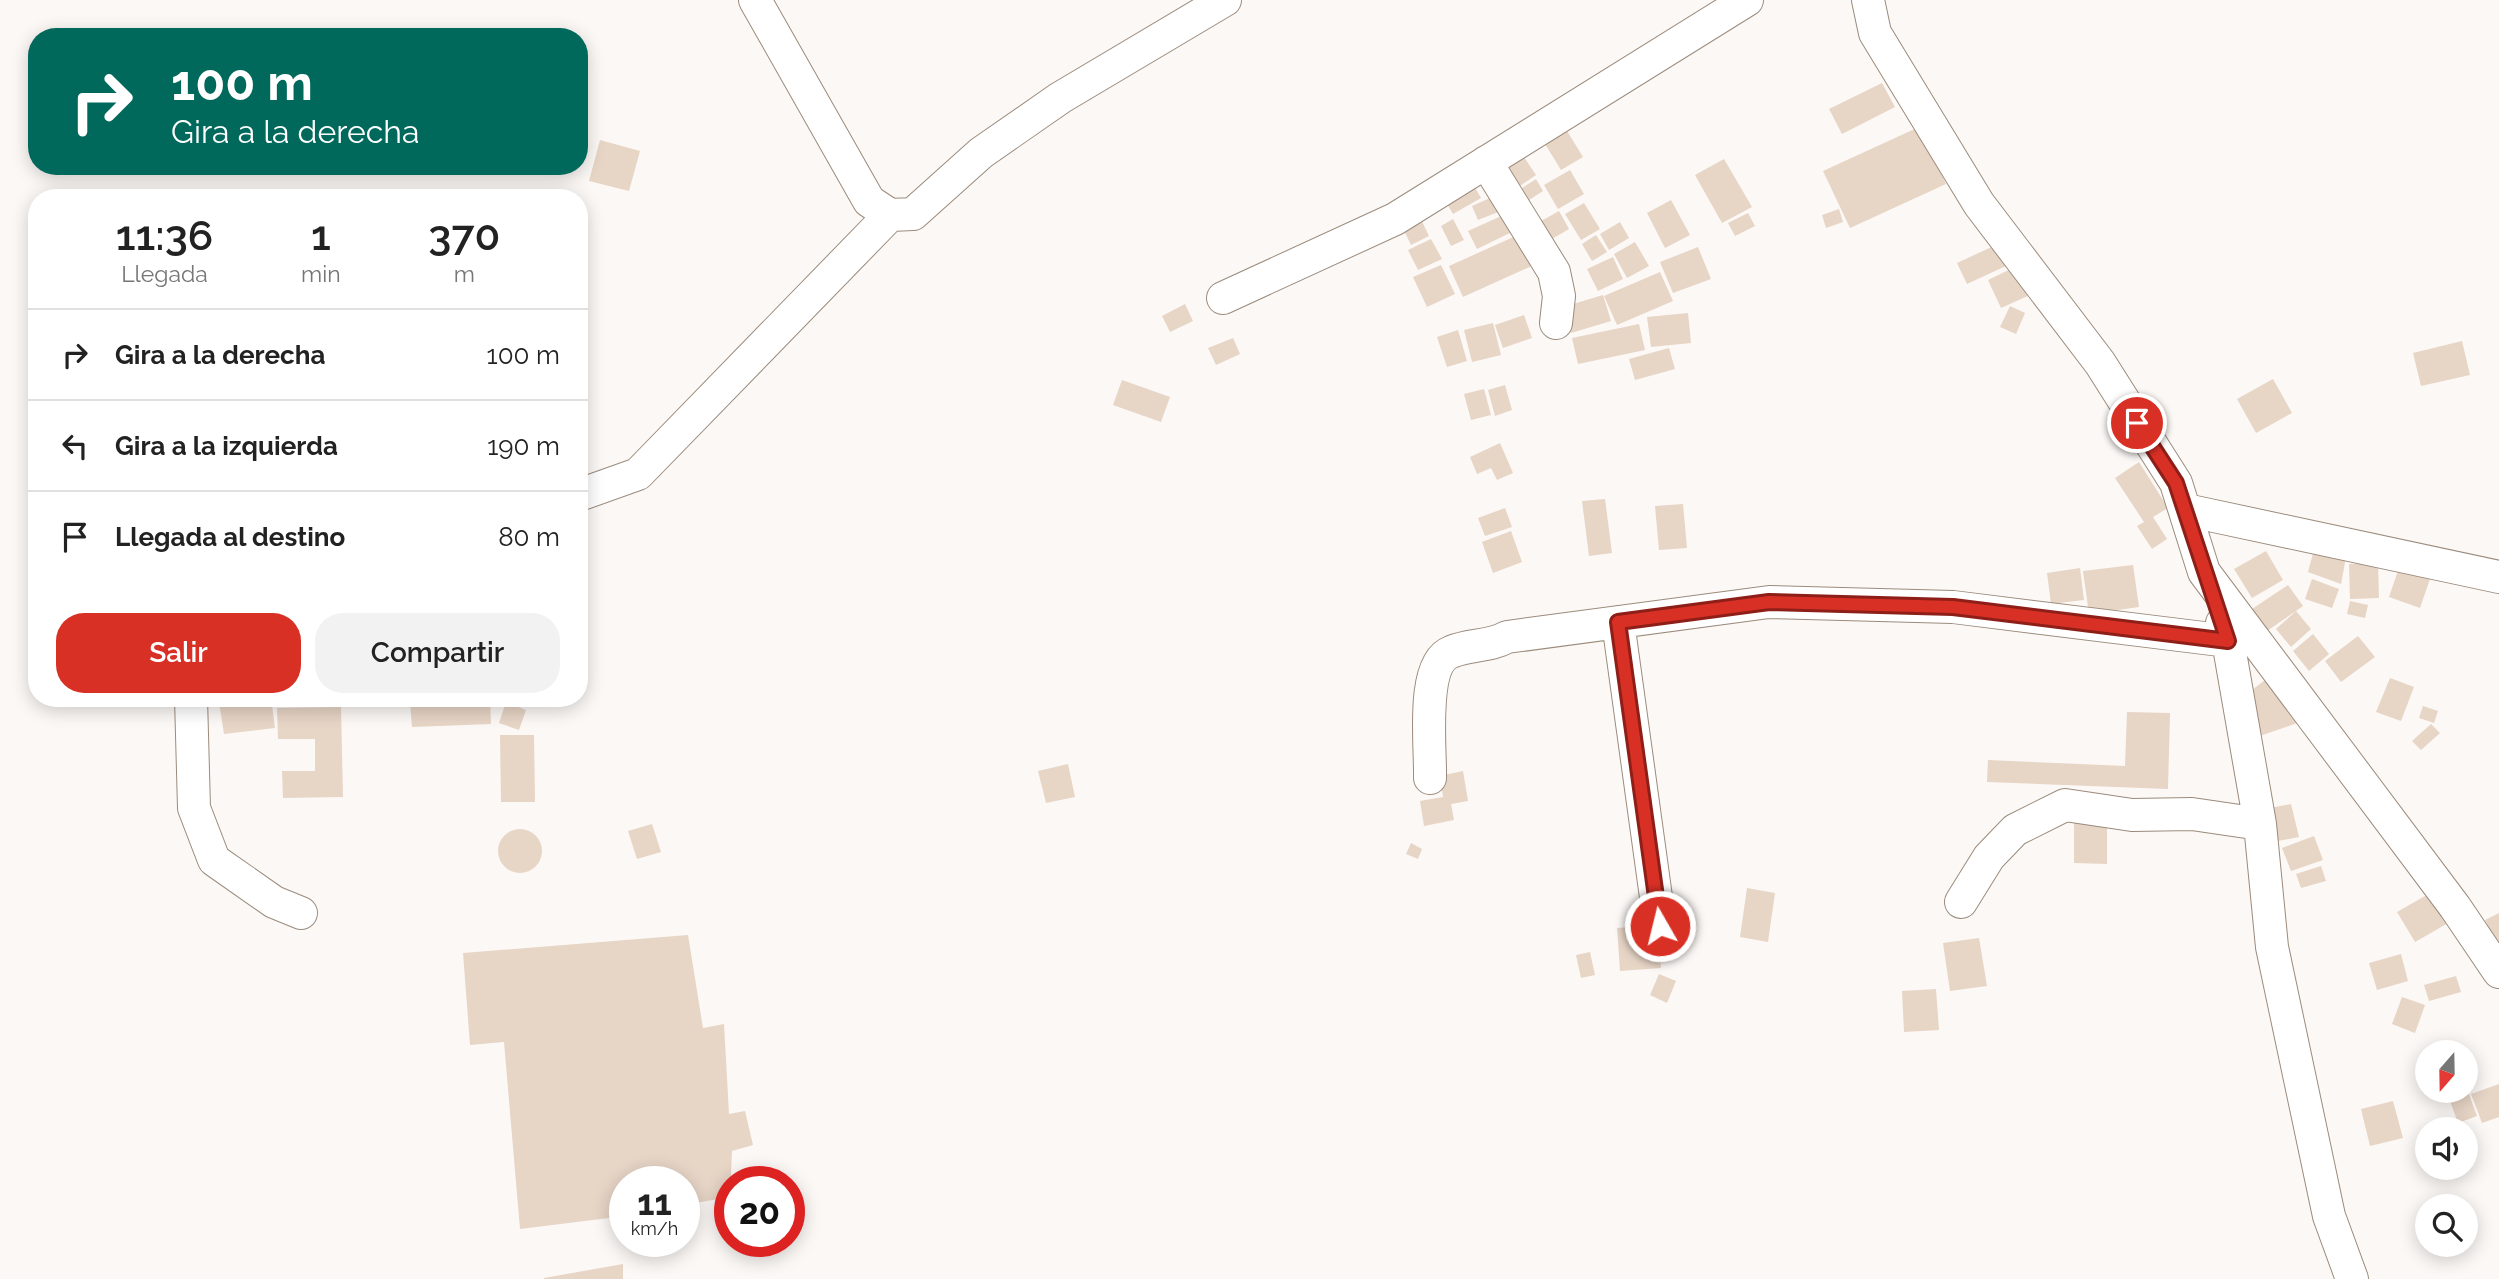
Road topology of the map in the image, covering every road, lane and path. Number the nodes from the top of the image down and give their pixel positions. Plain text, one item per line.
1 (755, 0) edge
2 (1225, 0) edge
3 (1747, 0) edge
4 (1867, 0) edge
5 (1486, 162) junction
6 (890, 215) junction
7 (1223, 298) dead end
8 (1556, 323) dead end
9 (588, 492) edge
10 (2186, 510) junction
11 (2204, 572) junction
12 (2499, 578) edge
13 (1618, 622) junction
14 (2228, 641) junction
15 (191, 707) edge
16 (1430, 778) dead end
17 (2260, 824) junction
18 (1961, 902) dead end
19 (301, 913) dead end
20 (1660, 926) dead end
21 (2499, 972) edge
22 (2352, 1279) edge

1 - 6 street
2 - 6 street
3 - 5 street
4 - 10 street
5 - 7 street
5 - 8 street
6 - 9 street
10 - 11 street
10 - 12 street
11 - 14 street
11 - 21 street
13 - 14 street
13 - 16 street
13 - 20 street
14 - 17 street
15 - 19 street
17 - 18 street
17 - 22 street

